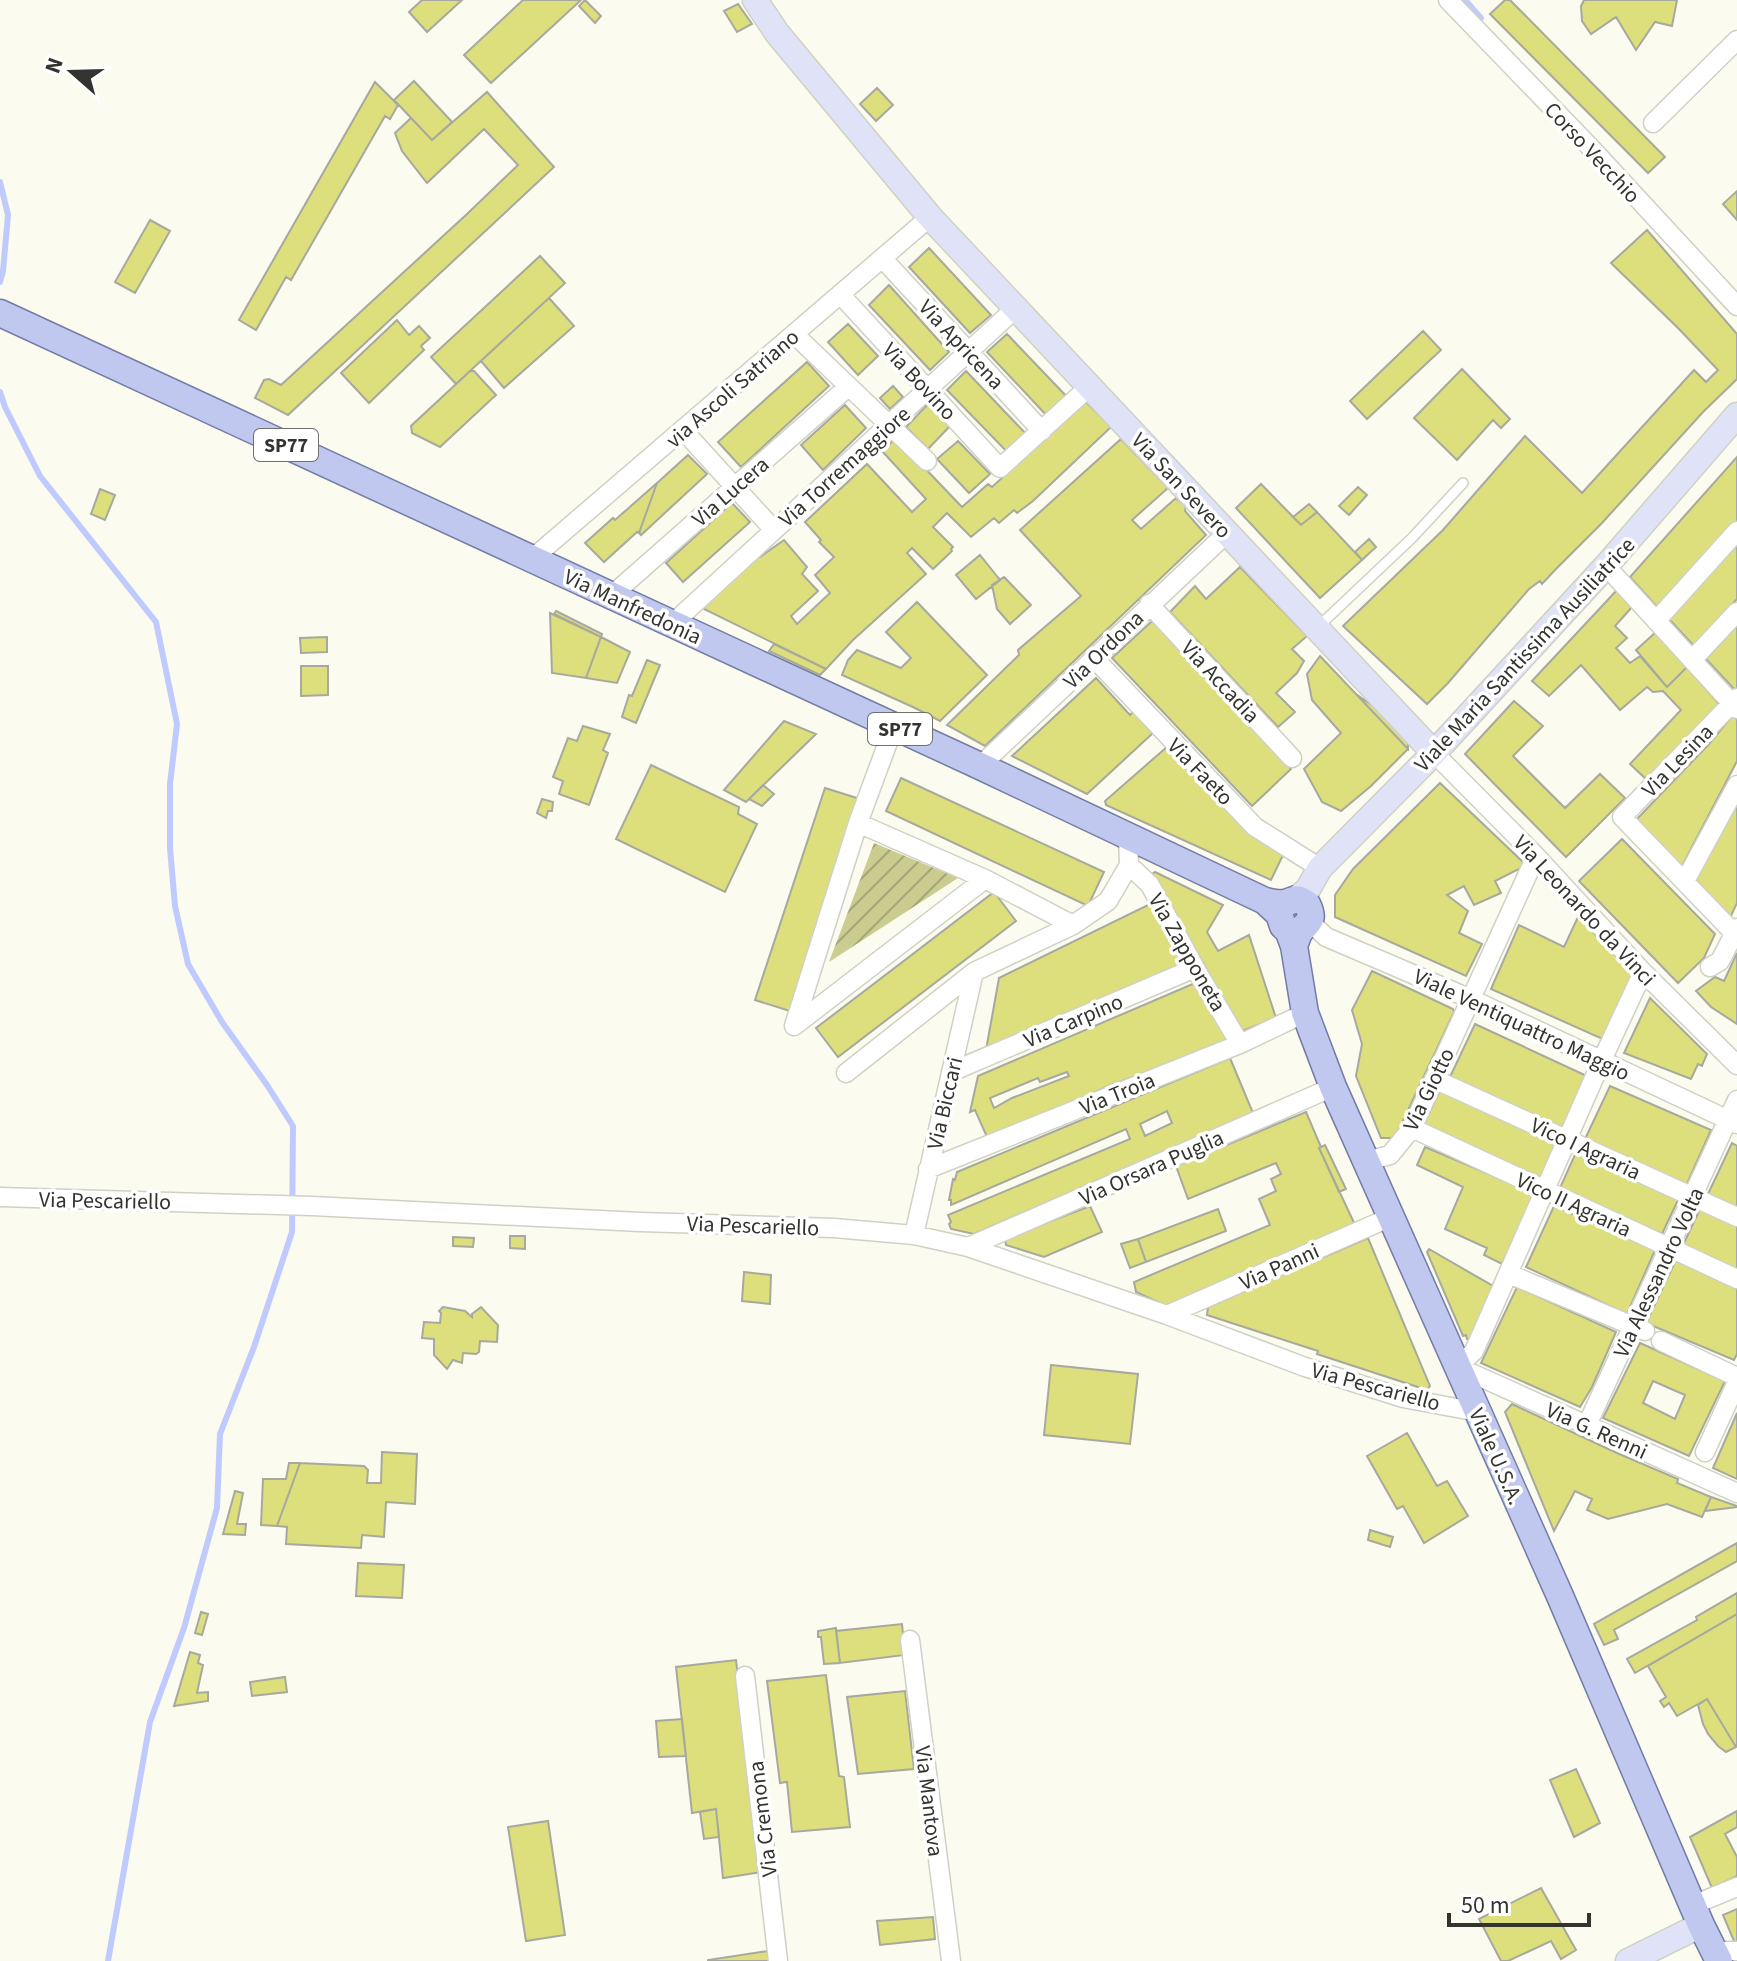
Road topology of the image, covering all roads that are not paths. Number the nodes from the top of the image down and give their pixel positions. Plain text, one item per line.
1 (755, 0) edge
2 (1448, 0) edge
3 (1737, 40) edge
4 (1653, 123) dead end
5 (930, 217) junction
6 (882, 258) junction
7 (840, 294) junction
8 (1737, 306) edge
9 (1016, 308) junction
10 (0, 313) edge
11 (794, 334) junction
12 (969, 352) junction
13 (1090, 386) junction
14 (848, 387) junction
15 (928, 389) junction
16 (890, 424) junction
17 (1733, 427) edge
18 (683, 430) junction
19 (1042, 431) junction
20 (927, 461) dead end
21 (1463, 483) dead end
22 (735, 487) junction
23 (774, 530) junction
24 (1737, 531) edge
25 (1227, 533) junction
26 (533, 558) junction
27 (1606, 566) junction
28 (611, 596) junction
29 (1149, 604) junction
30 (1737, 612) edge
31 (1656, 621) junction
32 (671, 625) junction
33 (1316, 628) junction
34 (1094, 658) junction
35 (1692, 660) junction
36 (1735, 703) edge
37 (894, 726) junction
38 (1434, 753) junction
39 (1292, 758) dead end
40 (980, 766) junction
41 (1737, 785) edge
42 (858, 823) junction
43 (1128, 836) junction
44 (1536, 856) junction
45 (1129, 865) junction
46 (985, 879) junction
47 (1685, 881) junction
48 (1296, 910) junction
49 (1073, 925) junction
50 (1736, 930) edge
51 (1710, 967) dead end
52 (1195, 968) junction
53 (974, 972) junction
54 (1643, 972) junction
55 (1471, 999) junction
56 (1305, 1013) junction
57 (1240, 1044) junction
58 (1602, 1060) junction
59 (1737, 1065) edge
60 (951, 1072) junction
61 (846, 1073) dead end
62 (1434, 1079) junction
63 (1333, 1087) junction
64 (1737, 1100) edge
65 (1732, 1122) edge
66 (1412, 1128) junction
67 (1568, 1139) junction
68 (1367, 1161) junction
69 (928, 1169) junction
70 (1546, 1191) junction
71 (0, 1197) edge
72 (1693, 1197) junction
73 (1391, 1217) junction
74 (1737, 1217) edge
75 (914, 1235) junction
76 (968, 1247) junction
77 (1668, 1247) junction
78 (1509, 1274) junction
79 (1737, 1279) edge
80 (1167, 1315) junction
81 (1639, 1328) junction
82 (1661, 1341) dead end
83 (1458, 1367) junction
84 (1737, 1380) edge
85 (1478, 1412) junction
86 (1587, 1425) junction
87 (1705, 1452) dead end
88 (1737, 1493) edge
89 (910, 1640) dead end
90 (745, 1676) dead end
91 (1737, 1887) edge
92 (1697, 1915) junction
93 (1724, 1955) edge
94 (778, 1961) edge
95 (951, 1961) edge
96 (1628, 1961) edge

1 - 5 street, Via San Severo
2 - 8 street, Corso Vecchio
3 - 4 street
5 - 6 street, via Ascoli Satriano
5 - 9 street, Via San Severo
6 - 7 street, via Ascoli Satriano
6 - 12 street, Via Apricena
7 - 11 street, via Ascoli Satriano
7 - 15 street, Via Bovino
9 - 12 street, Via Torremaggiore
9 - 13 street, Via San Severo
10 - 26 main road, Via Manfredonia / SP77
11 - 14 street
11 - 18 street, via Ascoli Satriano
12 - 15 street, Via Torremaggiore
12 - 19 street, Via Apricena
13 - 19 street
13 - 25 street, Via San Severo
14 - 16 street
14 - 22 street, Via Lucera
15 - 16 street, Via Torremaggiore
15 - 19 street, Via Bovino
16 - 20 street
16 - 23 street, Via Torremaggiore
17 - 27 street, Viale Maria Santissima Ausiliatrice
18 - 22 street
18 - 26 street, via Ascoli Satriano
21 - 33 lane
22 - 23 street
22 - 28 street, Via Lucera
23 - 32 street, Via Torremaggiore
24 - 31 street
25 - 29 street, Via Ordona
25 - 33 street, Via San Severo
26 - 28 main road, Via Manfredonia / SP77
27 - 31 street
27 - 38 street, Viale Maria Santissima Ausiliatrice
28 - 32 main road, Via Manfredonia / SP77
29 - 34 street, Via Ordona
29 - 39 street, Via Accadia
30 - 35 street
31 - 35 street
32 - 37 main road, Via Manfredonia / SP77
33 - 38 street, Via San Severo
34 - 40 street, Via Ordona
34 - 48 street, Via Faeto
35 - 36 street
36 - 47 street, Via Lesina
37 - 40 main road, Via Manfredonia / SP77
37 - 42 street
38 - 44 street, Via Leonardo da Vinci
38 - 48 street, Viale Maria Santissima Ausiliatrice
40 - 43 main road, Via Manfredonia / SP77
41 - 47 street
42 - 46 street
42 - 46 street
43 - 45 street
43 - 48 main road, Via Manfredonia / SP77
44 - 54 street, Via Leonardo da Vinci
44 - 55 street, Via Giotto
45 - 49 street
45 - 52 street, Via Zapponeta
46 - 49 street
47 - 50 street
48 - 55 street, Viale Ventiquattro Maggio
48 - 56 main road, Viale U.S.A.
49 - 53 street
50 - 51 street
52 - 57 street, Via Zapponeta
52 - 60 street, Via Carpino
53 - 60 street, Via Biccari
53 - 61 street
54 - 58 street
54 - 59 street, Via Leonardo da Vinci
55 - 58 street, Viale Ventiquattro Maggio
55 - 62 street, Via Giotto
56 - 57 street, Via Troia
56 - 63 main road, Viale U.S.A.
57 - 69 street, Via Troia
58 - 65 street, Viale Ventiquattro Maggio
58 - 67 street
60 - 69 street, Via Biccari
62 - 66 street, Via Giotto
62 - 67 street, Vico I Agraria
63 - 68 main road, Viale U.S.A.
63 - 76 street, Via Orsara Puglia
64 - 65 street, Via Alessandro Volta
65 - 72 street, Via Alessandro Volta
66 - 68 street, Via Giotto
66 - 70 street, Vico II Agraria
67 - 70 street
67 - 72 street, Vico I Agraria
68 - 73 main road, Viale U.S.A.
69 - 75 street, Via Biccari
70 - 77 street, Vico II Agraria
70 - 78 street
71 - 75 street, Via Pescariello
72 - 74 street, Vico I Agraria
72 - 77 street, Via Alessandro Volta
73 - 80 street, Via Panni
73 - 83 main road, Viale U.S.A.
75 - 76 street, Via Pescariello
76 - 80 street, Via Pescariello
77 - 79 street, Vico II Agraria
77 - 81 street, Via Alessandro Volta
78 - 81 street
78 - 83 street
80 - 85 street, Via Pescariello
81 - 86 street, Via Alessandro Volta
82 - 84 street
83 - 85 main road, Viale U.S.A.
83 - 86 street, Via G. Renni
84 - 87 street
85 - 92 main road, Viale U.S.A.
86 - 88 street, Via G. Renni
89 - 95 street, Via Mantova
90 - 94 street, Via Cremona
91 - 92 street
92 - 93 main road, Viale U.S.A.
92 - 96 street

